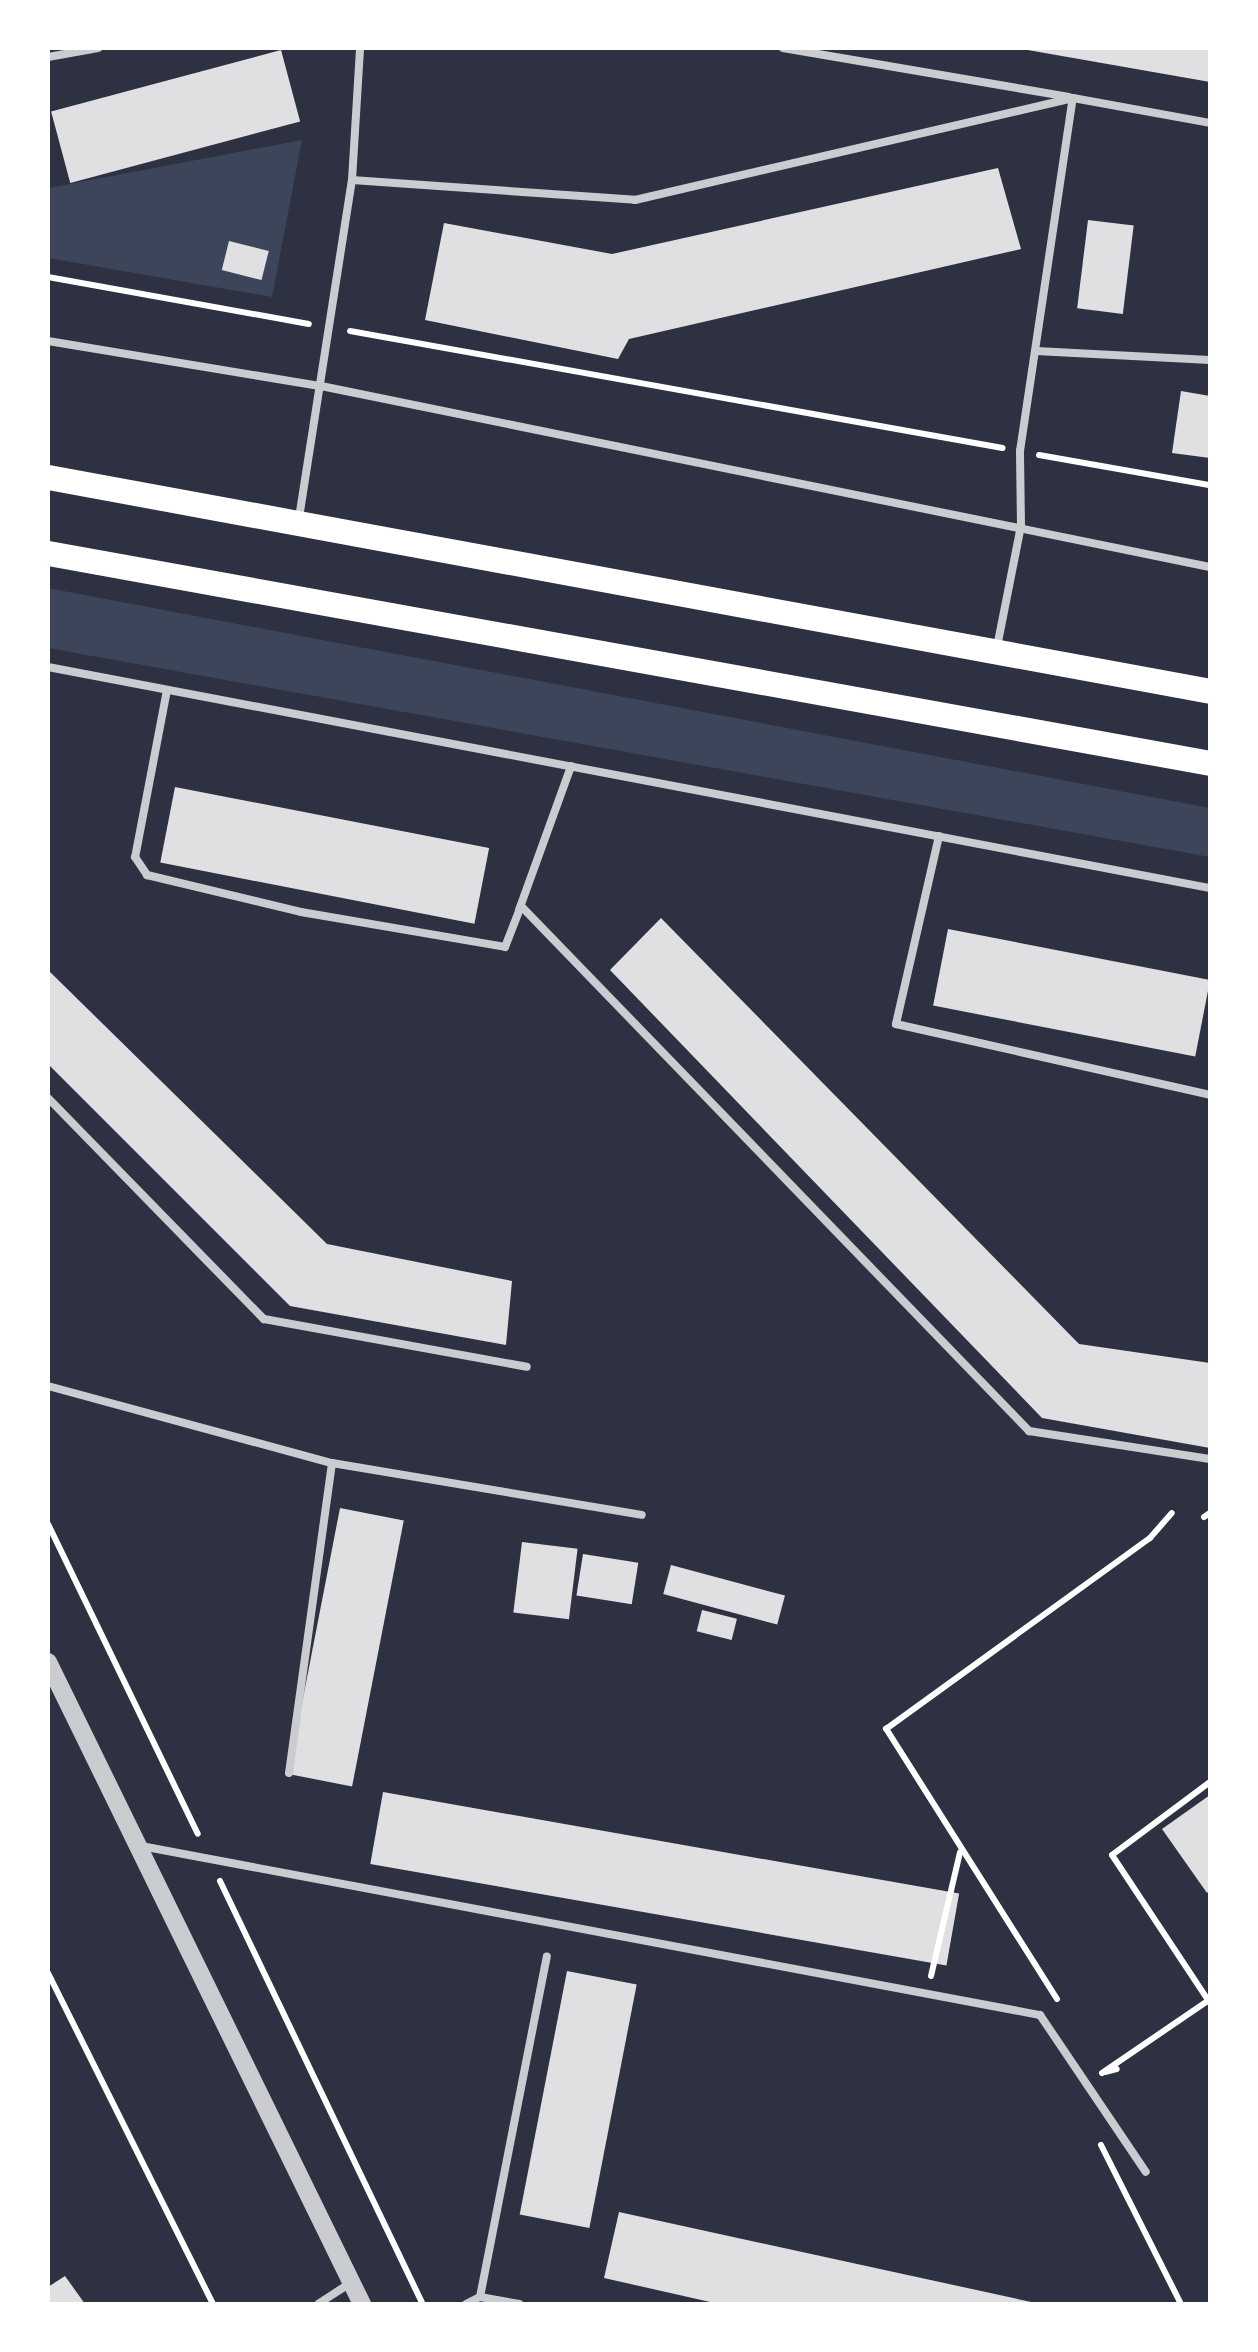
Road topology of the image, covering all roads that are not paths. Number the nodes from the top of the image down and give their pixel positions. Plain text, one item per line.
1 (98, 48) edge
2 (360, 48) edge
3 (784, 48) edge
4 (48, 57) edge
5 (1073, 98) junction
6 (1210, 123) edge
7 (352, 180) junction
8 (48, 341) edge
9 (1036, 351) junction
10 (1210, 360) edge
11 (321, 386) junction
12 (48, 477) edge
13 (298, 525) junction
14 (1022, 526) junction
15 (48, 552) edge
16 (1210, 567) edge
17 (996, 651) junction
18 (48, 667) edge
19 (167, 690) junction
20 (1210, 691) edge
21 (1210, 763) edge
22 (571, 766) junction
23 (940, 836) junction
24 (1210, 888) edge
25 (521, 906) junction
26 (1210, 1095) edge
27 (48, 1098) edge
28 (527, 1367) dead end
29 (48, 1386) edge
30 (1210, 1460) edge
31 (332, 1464) junction
32 (642, 1515) dead end
33 (48, 1662) edge
34 (289, 1773) dead end
35 (137, 1845) junction
36 (547, 1957) dead end
37 (1146, 2172) dead end
38 (350, 2283) junction
39 (480, 2297) junction
40 (318, 2304) edge
41 (362, 2304) edge
42 (466, 2304) edge
43 (519, 2304) edge

1 - 4 lane
2 - 7 lane
3 - 5 lane
5 - 6 lane
5 - 7 lane
5 - 9 lane
7 - 11 lane
8 - 11 lane
9 - 10 lane
9 - 14 lane
11 - 13 lane
11 - 14 lane
12 - 13 main road
13 - 17 main road
14 - 16 lane
14 - 17 lane
15 - 21 main road
17 - 20 main road
18 - 19 lane
19 - 22 lane
19 - 25 lane
22 - 23 lane
22 - 25 lane
23 - 24 lane
23 - 26 lane
25 - 30 lane
27 - 28 lane
29 - 31 lane
31 - 32 lane
31 - 34 lane
33 - 35 street
35 - 37 lane
35 - 38 street
36 - 39 lane
38 - 40 lane
38 - 41 street
39 - 42 lane
39 - 43 lane

